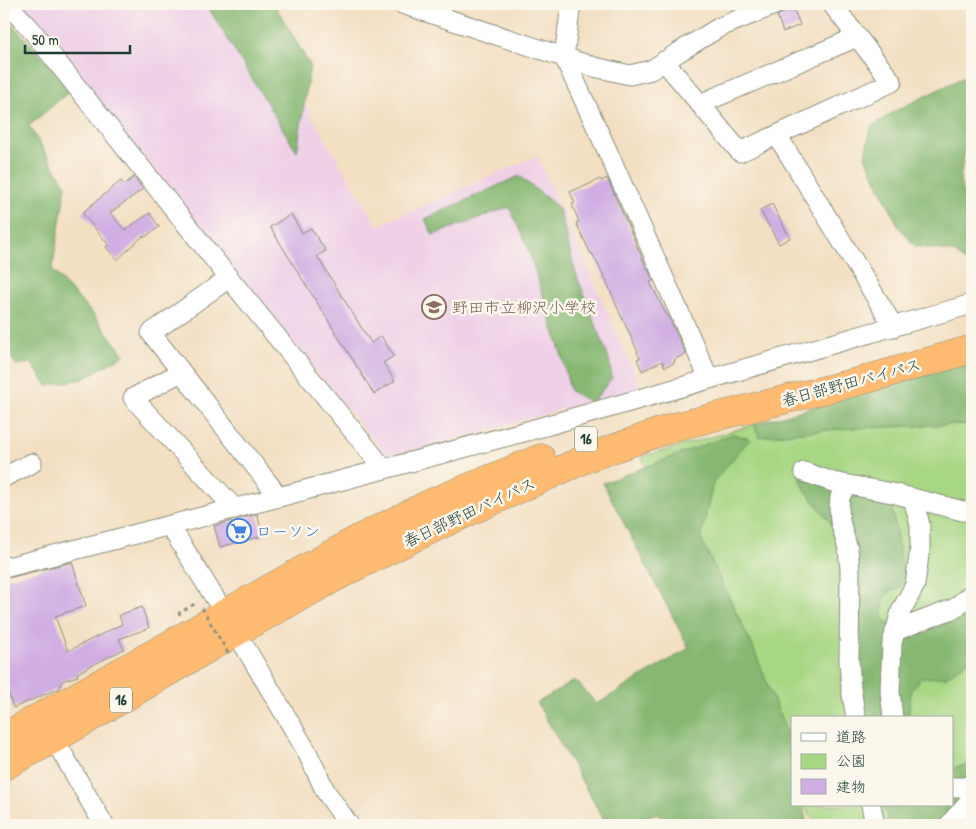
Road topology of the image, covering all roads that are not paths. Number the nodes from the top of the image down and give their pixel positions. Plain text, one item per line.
1 (7, 4) edge
2 (402, 4) edge
3 (571, 4) edge
4 (777, 4) edge
5 (832, 4) edge
6 (857, 37) junction
7 (564, 57) junction
8 (664, 62) junction
9 (700, 104) junction
10 (776, 135) junction
11 (229, 278) junction
12 (972, 304) edge
13 (894, 327) junction
14 (972, 331) edge
15 (972, 349) edge
16 (180, 372) junction
17 (709, 379) junction
18 (32, 463) dead end
19 (384, 469) junction
20 (804, 472) dead end
21 (4, 477) edge
22 (849, 485) junction
23 (279, 498) junction
24 (913, 498) junction
25 (235, 509) junction
26 (972, 512) edge
27 (170, 526) junction
28 (4, 568) edge
29 (972, 593) edge
30 (223, 626) junction
31 (896, 631) junction
32 (856, 716) edge
33 (893, 716) edge
34 (4, 737) edge
35 (54, 739) junction
36 (4, 766) edge
37 (972, 785) edge
38 (954, 787) edge
39 (972, 798) edge
40 (871, 806) edge
41 (104, 825) edge
42 (349, 825) edge
43 (875, 825) edge
44 (949, 825) edge

1 - 11 street
2 - 7 street
3 - 7 street
4 - 8 street
5 - 6 street
6 - 9 street
6 - 10 street
7 - 8 street
7 - 17 street
8 - 9 street
9 - 10 street
10 - 13 street
11 - 16 street
11 - 19 street
12 - 13 street
13 - 17 street
14 - 30 highway, 春日部野田バイパス / 16
15 - 30 highway, 春日部野田バイパス / 16
16 - 23 street
16 - 25 street
17 - 19 street
18 - 21 street
19 - 23 street
20 - 22 street
22 - 24 street
22 - 32 street
23 - 25 street
24 - 26 street
24 - 31 street
25 - 27 street
27 - 28 street
27 - 30 street
29 - 31 street
30 - 34 highway, 春日部野田バイパス / 16
30 - 35 highway, 春日部野田バイパス / 16
30 - 42 street
31 - 33 street
35 - 36 highway, 春日部野田バイパス / 16
35 - 41 street
37 - 38 street
39 - 44 street
40 - 43 street

